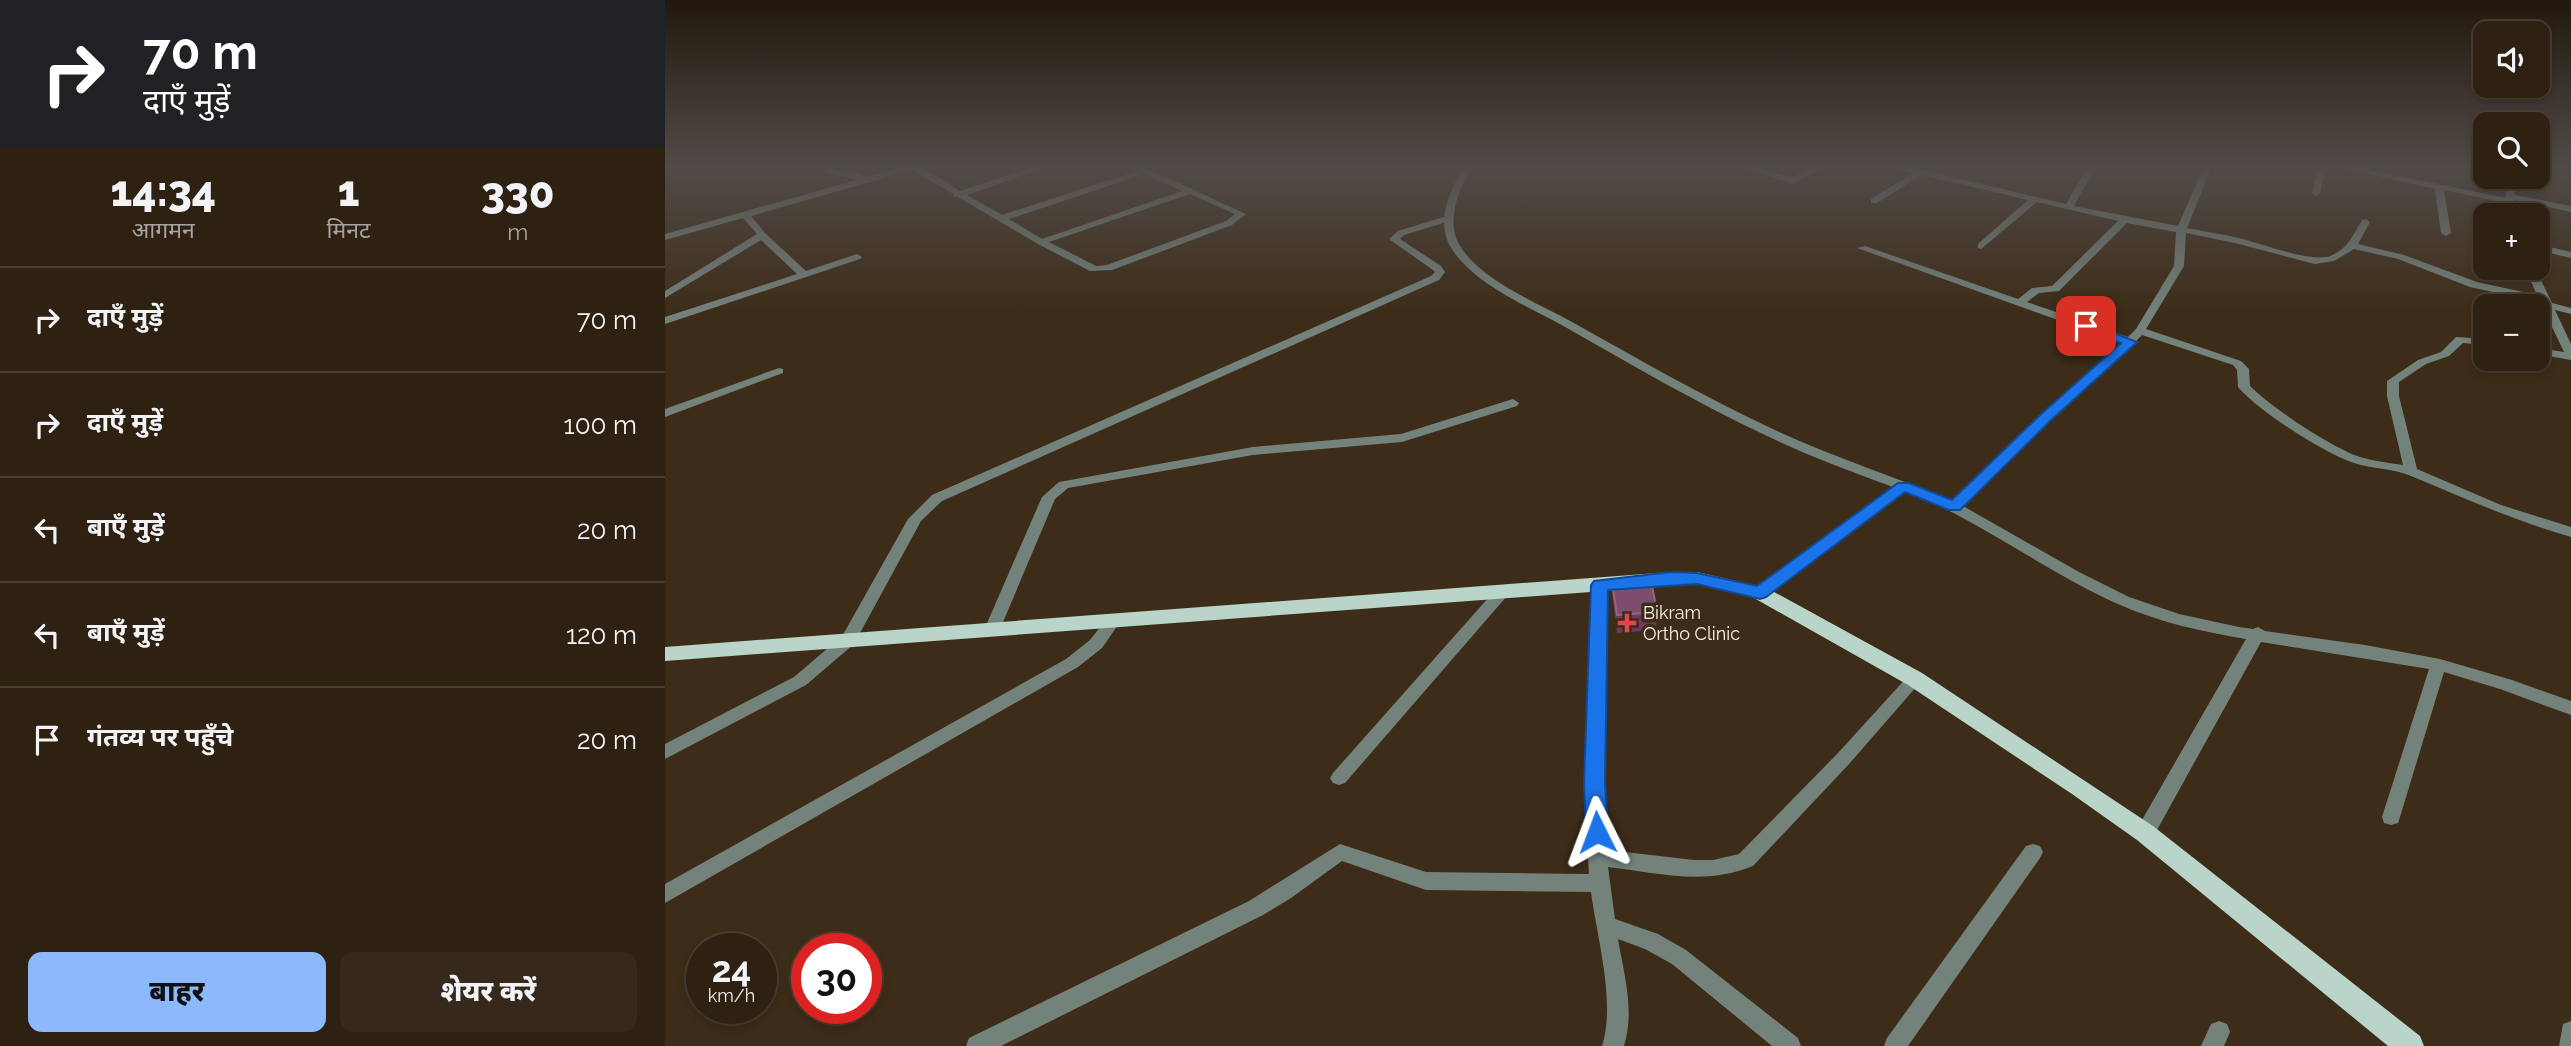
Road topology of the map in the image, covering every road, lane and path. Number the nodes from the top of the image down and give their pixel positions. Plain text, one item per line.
1 (742, 215) edge
2 (746, 215) edge
3 (992, 215) edge
4 (1013, 215) edge
5 (1121, 215) edge
6 (1241, 215) edge
7 (1451, 215) edge
8 (2017, 215) edge
9 (2103, 215) edge
10 (2187, 215) edge
11 (2443, 215) edge
12 (1450, 218) junction
13 (1000, 219) junction
14 (2125, 219) junction
15 (2365, 222) dead end
16 (2181, 230) junction
17 (2446, 233) dead end
18 (762, 235) junction
19 (665, 237) edge
20 (1041, 242) junction
21 (1982, 246) dead end
22 (2352, 246) junction
23 (1862, 248) dead end
24 (2550, 250) edge
25 (2571, 255) edge
26 (857, 257) dead end
27 (804, 275) junction
28 (666, 293) edge
29 (2511, 294) edge
30 (2020, 303) junction
31 (2550, 304) edge
32 (2571, 311) edge
33 (2550, 314) edge
34 (665, 321) edge
35 (2140, 331) junction
36 (2473, 341) edge
37 (2130, 342) junction
38 (2550, 353) edge
39 (2571, 356) edge
40 (779, 371) dead end
41 (1513, 403) dead end
42 (665, 413) edge
43 (2411, 471) junction
44 (1903, 486) junction
45 (1954, 507) junction
46 (2571, 532) edge
47 (1600, 585) junction
48 (1502, 592) junction
49 (1760, 593) junction
50 (1113, 621) junction
51 (992, 630) junction
52 (2257, 633) junction
53 (848, 640) junction
54 (665, 654) edge
55 (2438, 665) junction
56 (1915, 679) junction
57 (2571, 708) edge
58 (665, 752) edge
59 (1339, 778) dead end
60 (2391, 817) dead end
61 (2144, 833) junction
62 (2033, 852) dead end
63 (1598, 857) junction
64 (1600, 883) junction
65 (665, 894) edge
66 (1605, 925) junction
67 (2571, 1032) edge
68 (1012, 1039) edge
69 (977, 1046) edge
70 (1613, 1046) edge
71 (1790, 1046) edge
72 (1895, 1046) edge
73 (2410, 1046) edge
74 (2570, 1046) edge

1 - 19 street
2 - 18 street
3 - 13 street
4 - 13 street
5 - 20 street
6 - 20 street
7 - 12 street
8 - 21 street
9 - 14 street
10 - 16 street
11 - 17 street
12 - 44 street
12 - 53 street
13 - 20 street
14 - 16 street
14 - 30 street
15 - 22 street
16 - 22 street
16 - 35 street
18 - 27 street
18 - 28 street
22 - 29 street
23 - 30 street
24 - 25 street
26 - 27 street
27 - 34 street
30 - 37 street
31 - 32 street
33 - 39 street
35 - 37 street
35 - 43 street
36 - 43 street
37 - 45 street
38 - 39 street
40 - 42 street
41 - 51 street
43 - 46 street
44 - 45 street
44 - 49 street
45 - 52 street
47 - 48 main road
47 - 49 main road
47 - 63 street
48 - 50 main road
48 - 59 street
49 - 56 main road
50 - 51 main road
50 - 65 street
51 - 53 main road
52 - 55 street
52 - 61 street
53 - 54 main road
53 - 58 street
55 - 57 street
55 - 60 street
56 - 61 main road
56 - 63 street
61 - 73 main road
62 - 72 street
63 - 64 street
64 - 66 street
64 - 68 street
66 - 70 street
66 - 71 street
67 - 74 street
68 - 69 street

